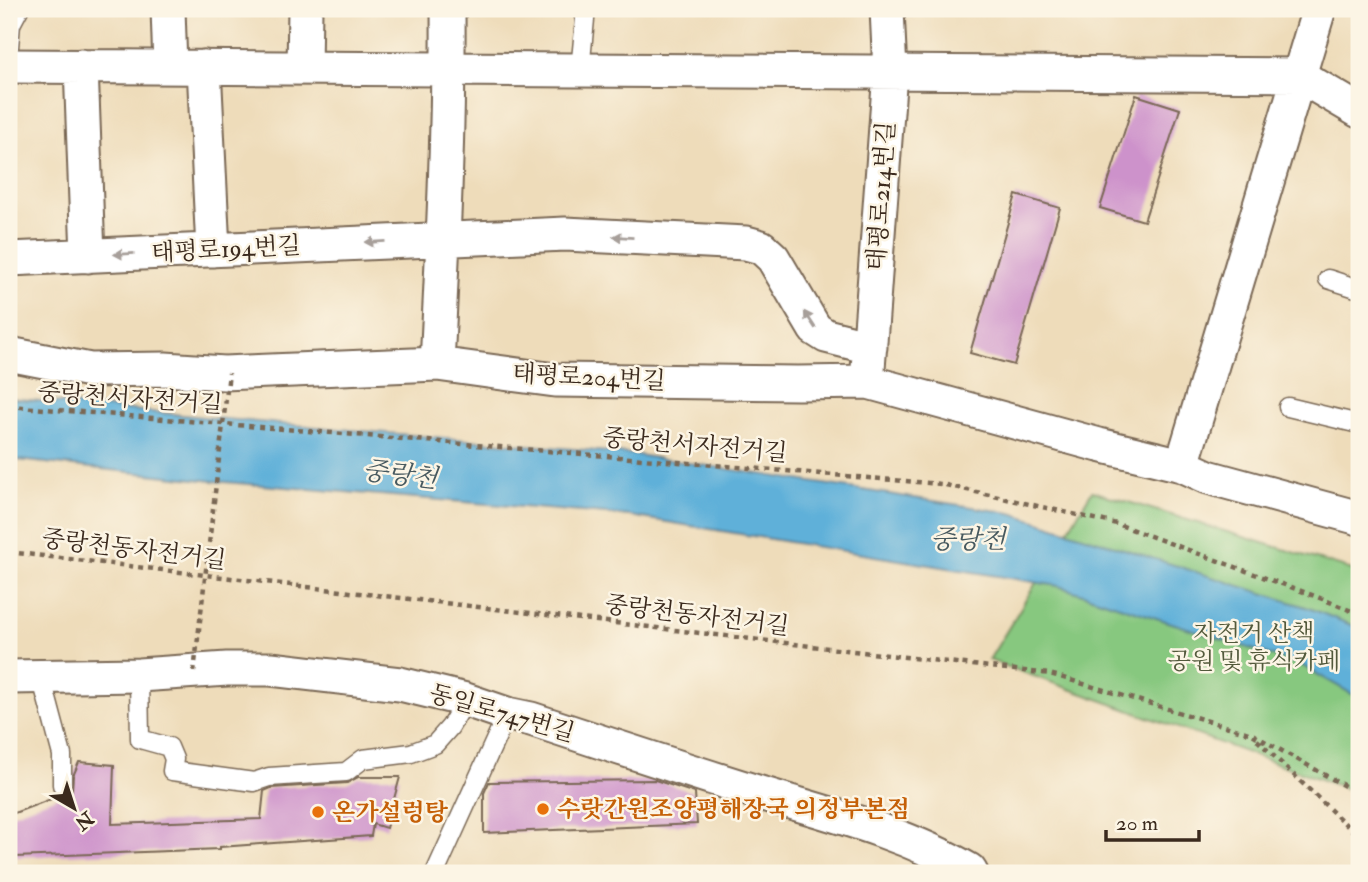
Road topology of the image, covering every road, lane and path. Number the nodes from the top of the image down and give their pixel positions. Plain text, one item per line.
1 (19, 9) edge
2 (168, 9) edge
3 (305, 9) edge
4 (448, 9) edge
5 (586, 9) edge
6 (887, 9) edge
7 (1318, 9) edge
8 (9, 47) edge
9 (9, 65) edge
10 (81, 66) junction
11 (170, 67) junction
12 (204, 67) junction
13 (304, 68) junction
14 (448, 69) junction
15 (580, 70) junction
16 (890, 72) junction
17 (1298, 75) junction
18 (1359, 111) edge
19 (444, 239) junction
20 (214, 250) junction
21 (88, 256) junction
22 (9, 259) edge
23 (1328, 279) dead end
24 (1359, 289) edge
25 (870, 347) junction
26 (9, 354) edge
27 (437, 364) junction
28 (229, 373) junction
29 (868, 382) junction
30 (9, 406) edge
31 (1288, 407) dead end
32 (1359, 424) edge
33 (1182, 465) junction
34 (1359, 519) edge
35 (9, 551) edge
36 (1359, 614) edge
37 (194, 671) junction
38 (139, 675) junction
39 (25, 676) edge
40 (466, 700) junction
41 (507, 714) junction
42 (1252, 734) junction
43 (62, 785) dead end
44 (1359, 794) edge
45 (1359, 837) edge
46 (435, 873) edge
47 (971, 873) edge

1 - 8 lane
2 - 11 street
3 - 13 street
4 - 14 street
5 - 15 lane
6 - 16 street, 태평로214번길
7 - 17 street
9 - 10 street
10 - 11 street
10 - 21 street
11 - 12 street
12 - 13 street
12 - 20 street
13 - 14 street
14 - 15 street
14 - 19 street
15 - 16 street
16 - 17 street
16 - 25 street, 태평로214번길
17 - 18 street
17 - 33 street
19 -> 20 street, 태평로194번길
25 -> 19 street
19 - 27 street
20 -> 21 street, 태평로194번길
21 - 22 street, 태평로194번길
23 - 24 lane
25 - 29 street, 태평로214번길
26 - 28 street, 태평로204번길
27 - 28 street, 태평로204번길
27 - 29 street, 태평로204번길
28 - 37 path, bridge
29 - 33 street, 태평로204번길
30 - 36 path, 중랑천서자전거길
31 - 32 lane
33 - 34 street, 태평로204번길
35 - 42 path, 중랑천동자전거길
37 - 38 street, 동일로747번길
37 - 40 street, 동일로747번길
38 - 39 street, 동일로747번길
38 - 40 lane
39 - 43 lane
40 - 41 street, 동일로747번길
41 - 46 lane
41 - 47 street, 동일로747번길
42 - 44 path, 중랑천동자전거길
42 - 45 path

